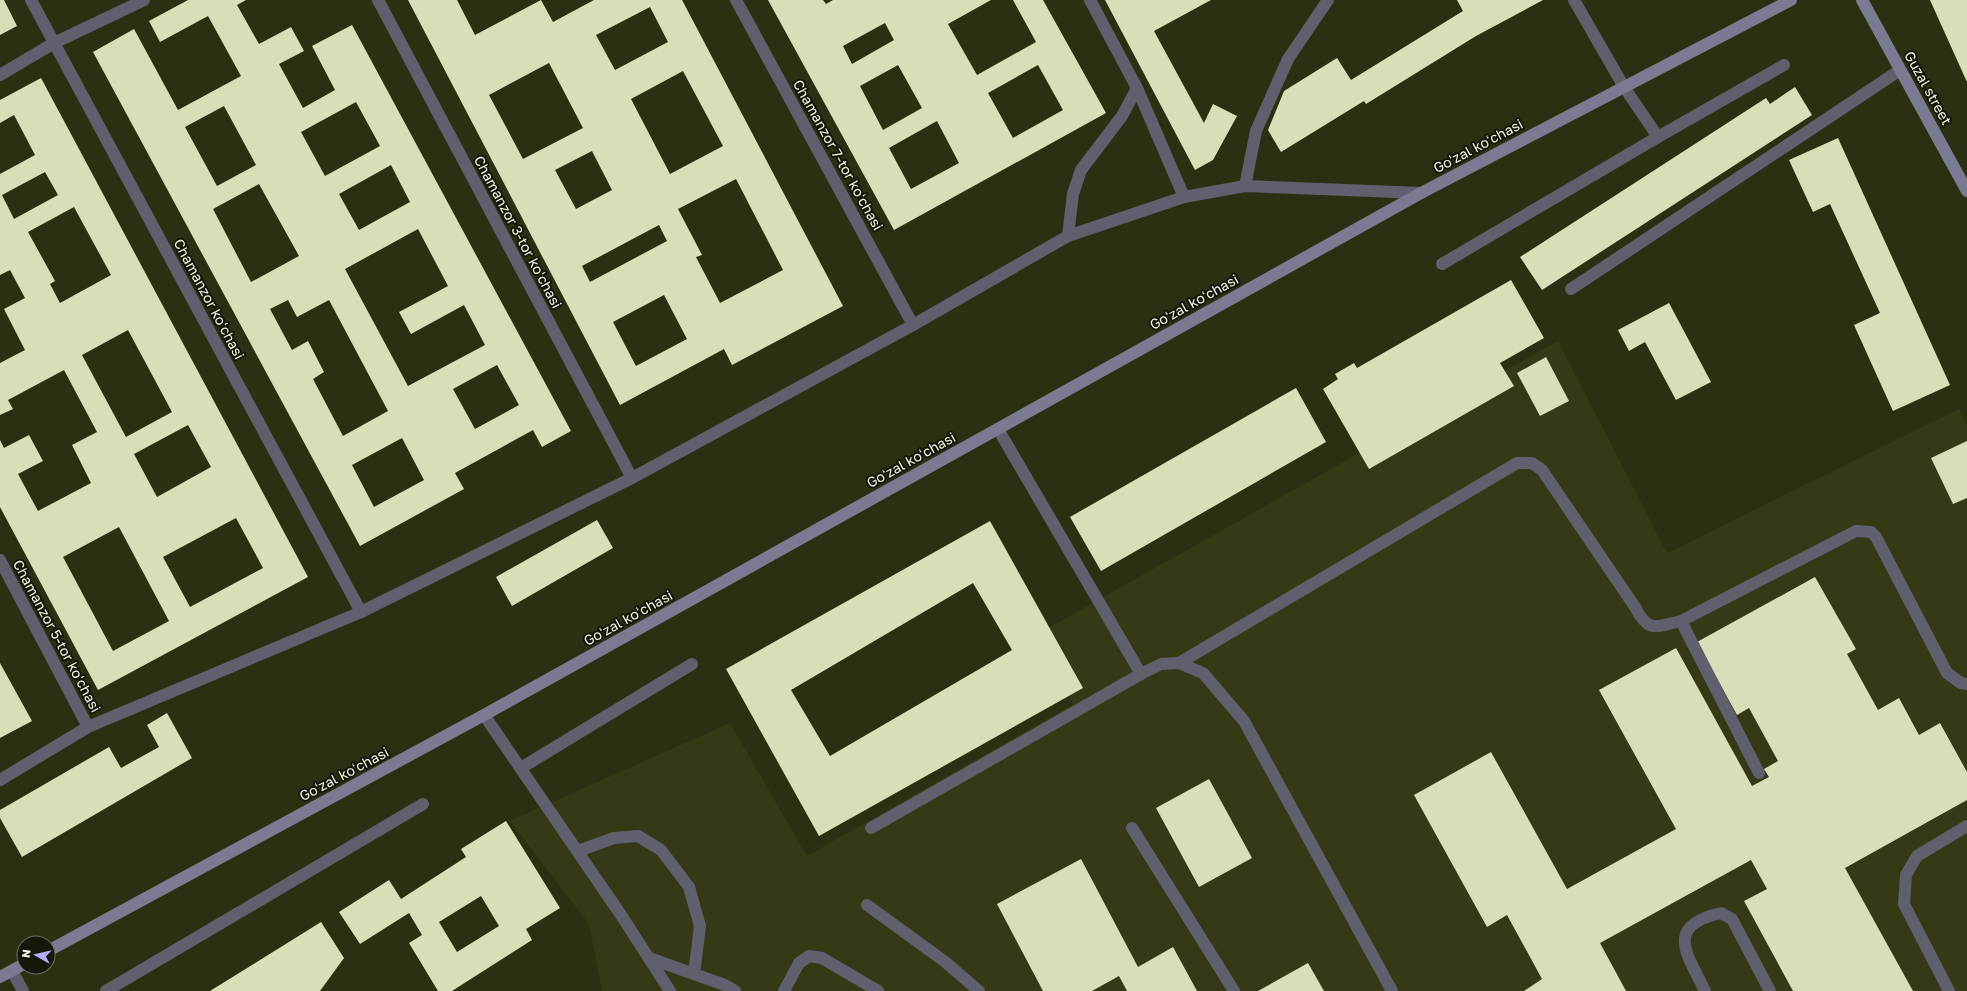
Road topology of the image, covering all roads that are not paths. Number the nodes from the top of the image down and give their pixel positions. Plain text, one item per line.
1 (31, 0) edge
2 (144, 0) edge
3 (378, 0) edge
4 (736, 0) edge
5 (1090, 0) edge
6 (1328, 0) edge
7 (1574, 0) edge
8 (1791, 0) edge
9 (1862, 0) edge
10 (54, 43) junction
11 (1784, 65) dead end
12 (1900, 70) junction
13 (0, 75) edge
14 (1624, 87) junction
15 (1137, 88) junction
16 (1658, 137) junction
17 (1245, 186) junction
18 (1967, 191) edge
19 (1421, 193) junction
20 (1184, 197) junction
21 (1068, 236) junction
22 (1442, 264) dead end
23 (1571, 289) dead end
24 (913, 325) junction
25 (998, 429) junction
26 (632, 478) junction
27 (0, 560) edge
28 (361, 612) junction
29 (1681, 621) junction
30 (1179, 663) junction
31 (692, 664) dead end
32 (1140, 674) junction
33 (1967, 684) edge
34 (484, 715) junction
35 (88, 727) junction
36 (521, 768) junction
37 (1759, 773) dead end
38 (0, 780) edge
39 (423, 804) dead end
40 (1967, 826) edge
41 (871, 828) dead end
42 (1132, 828) dead end
43 (578, 851) junction
44 (867, 905) dead end
45 (56, 947) edge
46 (649, 958) junction
47 (16, 969) edge
48 (12, 971) junction
49 (694, 974) junction
50 (0, 977) edge
51 (23, 991) edge
52 (106, 991) edge
53 (670, 991) edge
54 (735, 991) edge
55 (784, 991) edge
56 (878, 991) edge
57 (979, 991) edge
58 (1234, 991) edge
59 (1392, 991) edge
60 (1705, 991) edge
61 (1770, 991) edge
62 (1949, 991) edge

1 - 10 street, Chamanzor koʻchasi
2 - 10 street
3 - 26 street, Chamanzor 3-tor koʻchasi
4 - 24 street, Chamanzor 7-tor koʻchasi
5 - 15 street
6 - 17 street
7 - 14 street
8 - 14 main road, Goʻzal koʻchasi
9 - 12 main road, Guzal street
10 - 13 street
10 - 28 street, Chamanzor koʻchasi
11 - 16 street
12 - 18 main road, Guzal street
12 - 23 street
14 - 16 street
14 - 19 main road, Goʻzal koʻchasi
15 - 20 street
15 - 21 street
16 - 22 street
17 - 19 street
17 - 20 street
19 - 25 main road, Goʻzal koʻchasi
20 - 21 street
21 - 24 street
24 - 26 street
25 - 32 street
25 - 34 main road, Goʻzal koʻchasi
26 - 28 street
27 - 35 street, Chamanzor 5-tor koʻchasi
28 - 35 street
29 - 30 street
29 - 33 street
29 - 37 street
30 - 32 street
30 - 59 street
31 - 36 street
32 - 41 street
34 - 36 street
34 - 45 main road, Goʻzal koʻchasi
35 - 38 street
36 - 43 street
39 - 52 street
40 - 62 street
42 - 58 street
43 - 46 street
43 - 49 street
44 - 57 street
46 - 49 street
46 - 53 street
47 - 48 main road
48 - 50 main road
48 - 51 street
49 - 54 street
55 - 56 street
60 - 61 street

